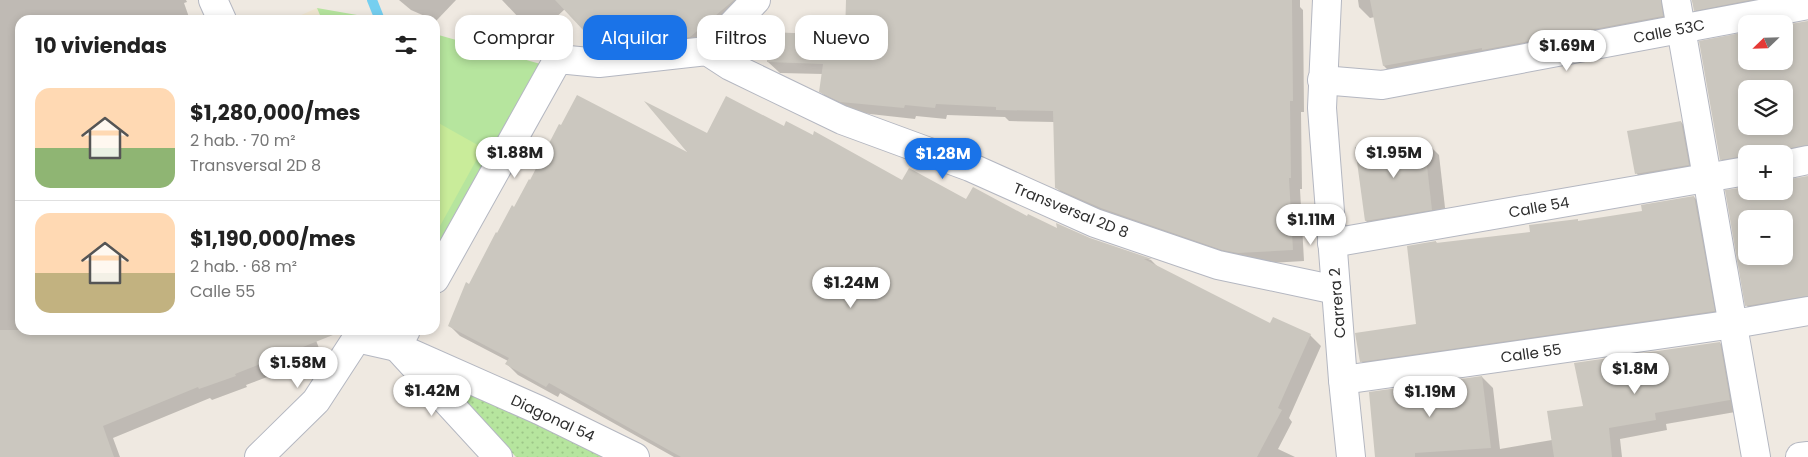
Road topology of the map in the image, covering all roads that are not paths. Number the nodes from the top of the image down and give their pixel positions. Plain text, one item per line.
1 (212, 0) edge
2 (756, 0) edge
3 (1327, 0) edge
4 (1676, 0) edge
5 (1808, 5) edge
6 (220, 15) edge
7 (742, 15) edge
8 (1682, 29) junction
9 (697, 52) edge
10 (721, 60) edge
11 (1322, 80) junction
12 (1808, 160) edge
13 (1793, 163) edge
14 (1738, 172) edge
15 (1707, 178) junction
16 (1332, 243) junction
17 (440, 270) edge
18 (1336, 290) junction
19 (1808, 311) edge
20 (1734, 324) junction
21 (355, 335) edge
22 (365, 335) edge
23 (401, 339) edge
24 (1343, 380) junction
25 (263, 456) edge
26 (1808, 456) edge
27 (498, 457) edge
28 (635, 457) edge
29 (1350, 457) edge
30 (1756, 457) edge
31 (1800, 457) edge

1 - 6 street
2 - 7 street
3 - 11 street, Carrera 2
4 - 8 street
5 - 8 street, Calle 53C
8 - 11 street, Calle 53C
8 - 15 street
9 - 17 street
10 - 18 street, Transversal 2D 8
11 - 16 street, Carrera 2
12 - 13 street
14 - 15 street, Calle 54
15 - 16 street, Calle 54
15 - 20 street
16 - 18 street, Carrera 2
18 - 24 street, Carrera 2
19 - 20 street, Calle 55
20 - 24 street, Calle 55
20 - 30 street
21 - 25 street
22 - 23 street, Diagonal 54
23 - 27 street
23 - 28 street, Diagonal 54
24 - 29 street, Carrera 2
26 - 31 street

